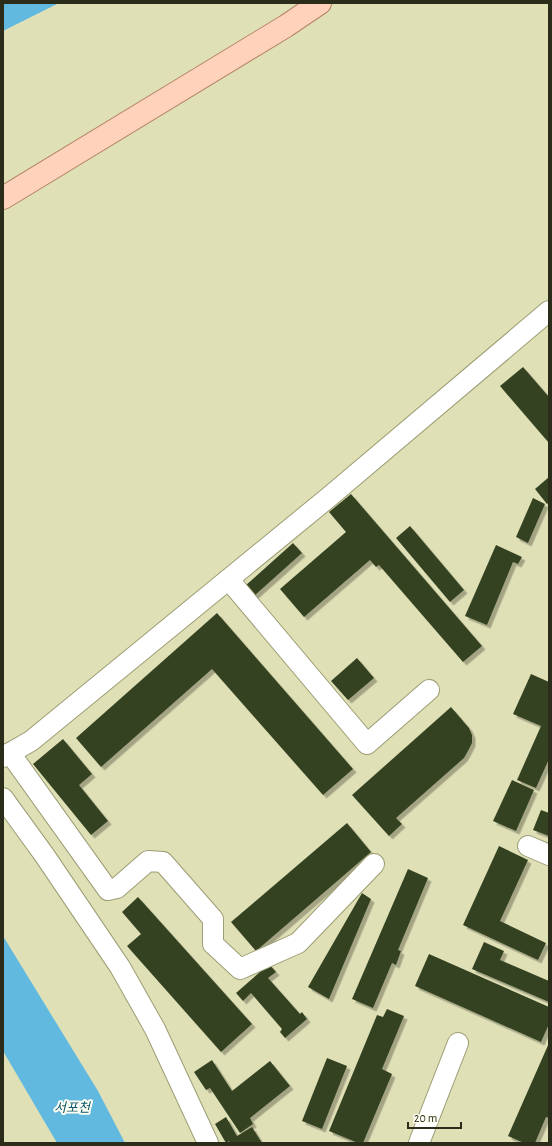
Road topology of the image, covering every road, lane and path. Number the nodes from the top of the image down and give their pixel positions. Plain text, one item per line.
1 (320, 3) edge
2 (3, 198) edge
3 (549, 311) edge
4 (229, 580) junction
5 (429, 690) dead end
6 (7, 755) edge
7 (3, 798) edge
8 (528, 846) dead end
9 (549, 855) edge
10 (374, 864) dead end
11 (458, 1043) dead end
12 (208, 1143) edge
13 (419, 1143) edge

1 - 2 main road
3 - 4 street
4 - 5 street
4 - 6 street
6 - 10 street
7 - 12 street
8 - 9 street
11 - 13 street

